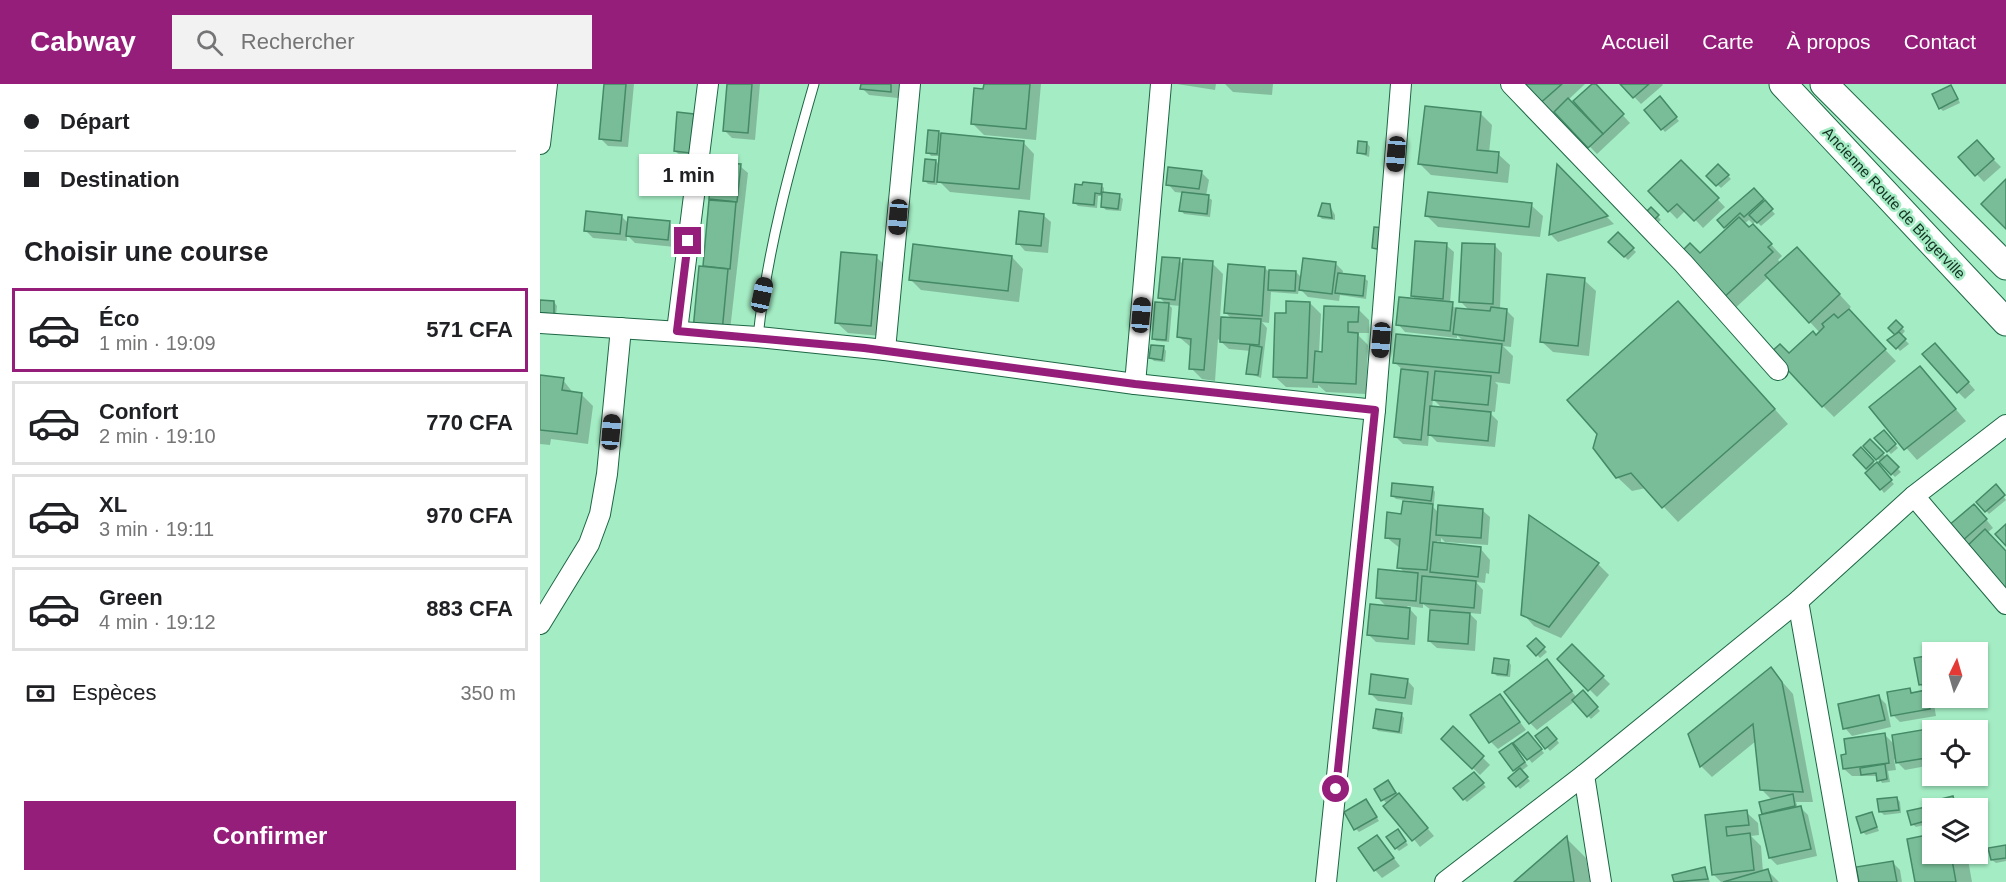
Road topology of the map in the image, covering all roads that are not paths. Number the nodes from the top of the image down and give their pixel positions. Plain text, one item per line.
1 (547, 84) edge
2 (708, 84) edge
3 (813, 84) edge
4 (910, 84) edge
5 (1161, 84) edge
6 (1401, 84) edge
7 (1511, 84) edge
8 (1830, 85) edge
9 (1788, 90) edge
10 (540, 144) edge
11 (2006, 266) edge
12 (2006, 322) edge
13 (540, 323) edge
14 (621, 328) junction
15 (677, 331) junction
16 (758, 337) junction
17 (885, 350) junction
18 (1778, 370) dead end
19 (1135, 384) junction
20 (1375, 410) junction
21 (2006, 425) edge
22 (1914, 496) junction
23 (1798, 601) junction
24 (2006, 604) edge
25 (540, 624) edge
26 (1584, 775) junction
27 (1326, 882) edge
28 (1445, 882) edge
29 (1601, 882) edge
30 (1848, 882) edge

1 - 10 street
2 - 15 street
3 - 16 lane
4 - 17 street
5 - 19 street
6 - 20 street
7 - 18 street
8 - 9 street
8 - 11 street, Ancienne Route de Bingerville
9 - 12 street, Ancienne Route de Bingerville
13 - 14 street
14 - 15 street
14 - 25 street
15 - 16 street
16 - 17 street
17 - 19 street
19 - 20 street
20 - 27 street
21 - 22 street
22 - 23 street
22 - 24 street
23 - 26 street
23 - 30 street
26 - 28 street
26 - 29 street

